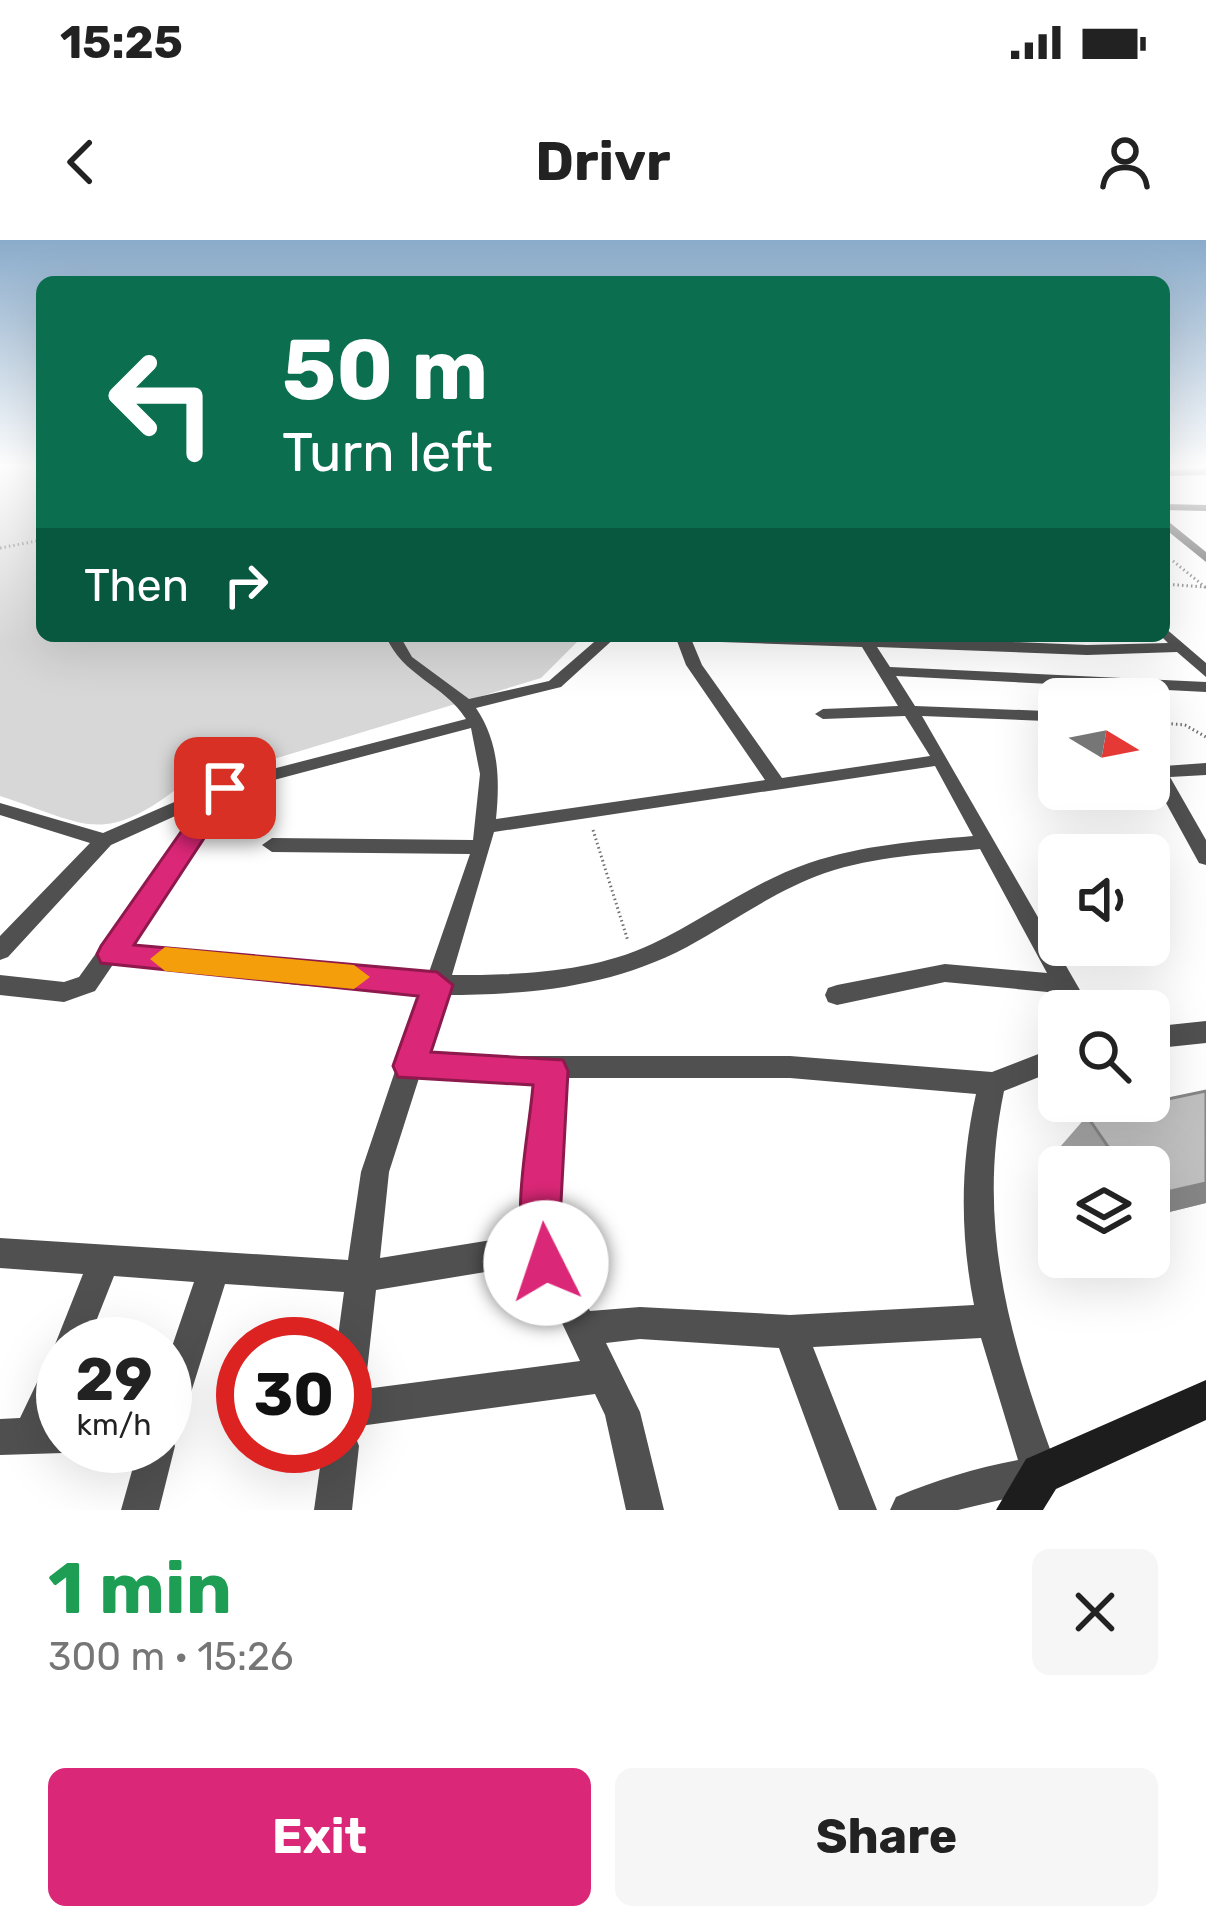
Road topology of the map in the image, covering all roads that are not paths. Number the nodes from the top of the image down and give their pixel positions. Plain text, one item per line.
1 (1170, 528) edge
2 (1181, 538) junction
3 (1206, 538) edge
4 (1206, 558) edge
5 (1170, 637) edge
6 (396, 642) edge
7 (605, 642) edge
8 (685, 642) edge
9 (867, 642) edge
10 (958, 642) edge
11 (1084, 643) edge
12 (1179, 647) junction
13 (883, 670) junction
14 (1206, 672) edge
15 (1105, 678) edge
16 (1024, 679) junction
17 (1038, 680) edge
18 (1170, 685) edge
19 (1206, 687) edge
20 (907, 711) junction
21 (471, 713) junction
22 (823, 714) dead end
23 (941, 760) junction
24 (1170, 766) edge
25 (1206, 769) edge
26 (775, 781) junction
27 (225, 788) junction
28 (1170, 793) edge
29 (0, 809) edge
30 (484, 837) junction
31 (104, 840) junction
32 (987, 842) junction
33 (272, 845) dead end
34 (1206, 858) edge
35 (0, 951) edge
36 (112, 954) junction
37 (1066, 984) junction
38 (0, 985) edge
39 (437, 985) junction
40 (1069, 990) edge
41 (837, 995) dead end
42 (1206, 1032) edge
43 (1170, 1036) edge
44 (1038, 1065) edge
45 (410, 1066) junction
46 (551, 1071) junction
47 (992, 1084) junction
48 (542, 1247) junction
49 (0, 1253) edge
50 (104, 1262) junction
51 (214, 1270) junction
52 (360, 1276) junction
53 (81, 1317) edge
54 (355, 1317) edge
55 (989, 1321) junction
56 (580, 1329) junction
57 (790, 1332) junction
58 (192, 1336) edge
59 (606, 1375) junction
60 (1206, 1400) edge
61 (372, 1406) edge
62 (150, 1473) edge
63 (338, 1473) edge
64 (1041, 1474) junction
65 (140, 1510) edge
66 (333, 1510) edge
67 (645, 1510) edge
68 (858, 1510) edge
69 (909, 1510) edge
70 (1018, 1510) edge

1 - 2 street
2 - 3 street
2 - 4 street
5 - 12 street
6 - 21 street
7 - 21 street
8 - 26 street
9 - 13 street
10 - 11 street
11 - 12 street
11 - 15 street
12 - 14 street
13 - 16 street
13 - 20 street
16 - 17 street
16 - 20 street
18 - 19 street
20 - 22 street
20 - 23 street
21 - 27 street
21 - 30 street
23 - 26 street
23 - 32 street
24 - 25 street
26 - 30 street
27 - 31 street
27 - 36 street
28 - 34 street
29 - 31 street
30 - 33 street
30 - 39 street
31 - 35 street
32 - 37 street
32 - 39 street
36 - 38 street
36 - 39 street
37 - 40 street
37 - 41 street
39 - 45 street
42 - 43 street
44 - 47 street
45 - 46 street
45 - 52 street
46 - 47 street
46 - 48 street
47 - 55 street
48 - 52 street
48 - 56 street
49 - 50 street
50 - 51 street
50 - 53 street
51 - 52 street
51 - 58 street
52 - 54 street
55 - 57 street
55 - 64 street
56 - 57 street
56 - 59 street
57 - 68 street
59 - 61 street
59 - 67 street
60 - 64 street
62 - 65 street
63 - 66 street
64 - 69 street
64 - 70 street

